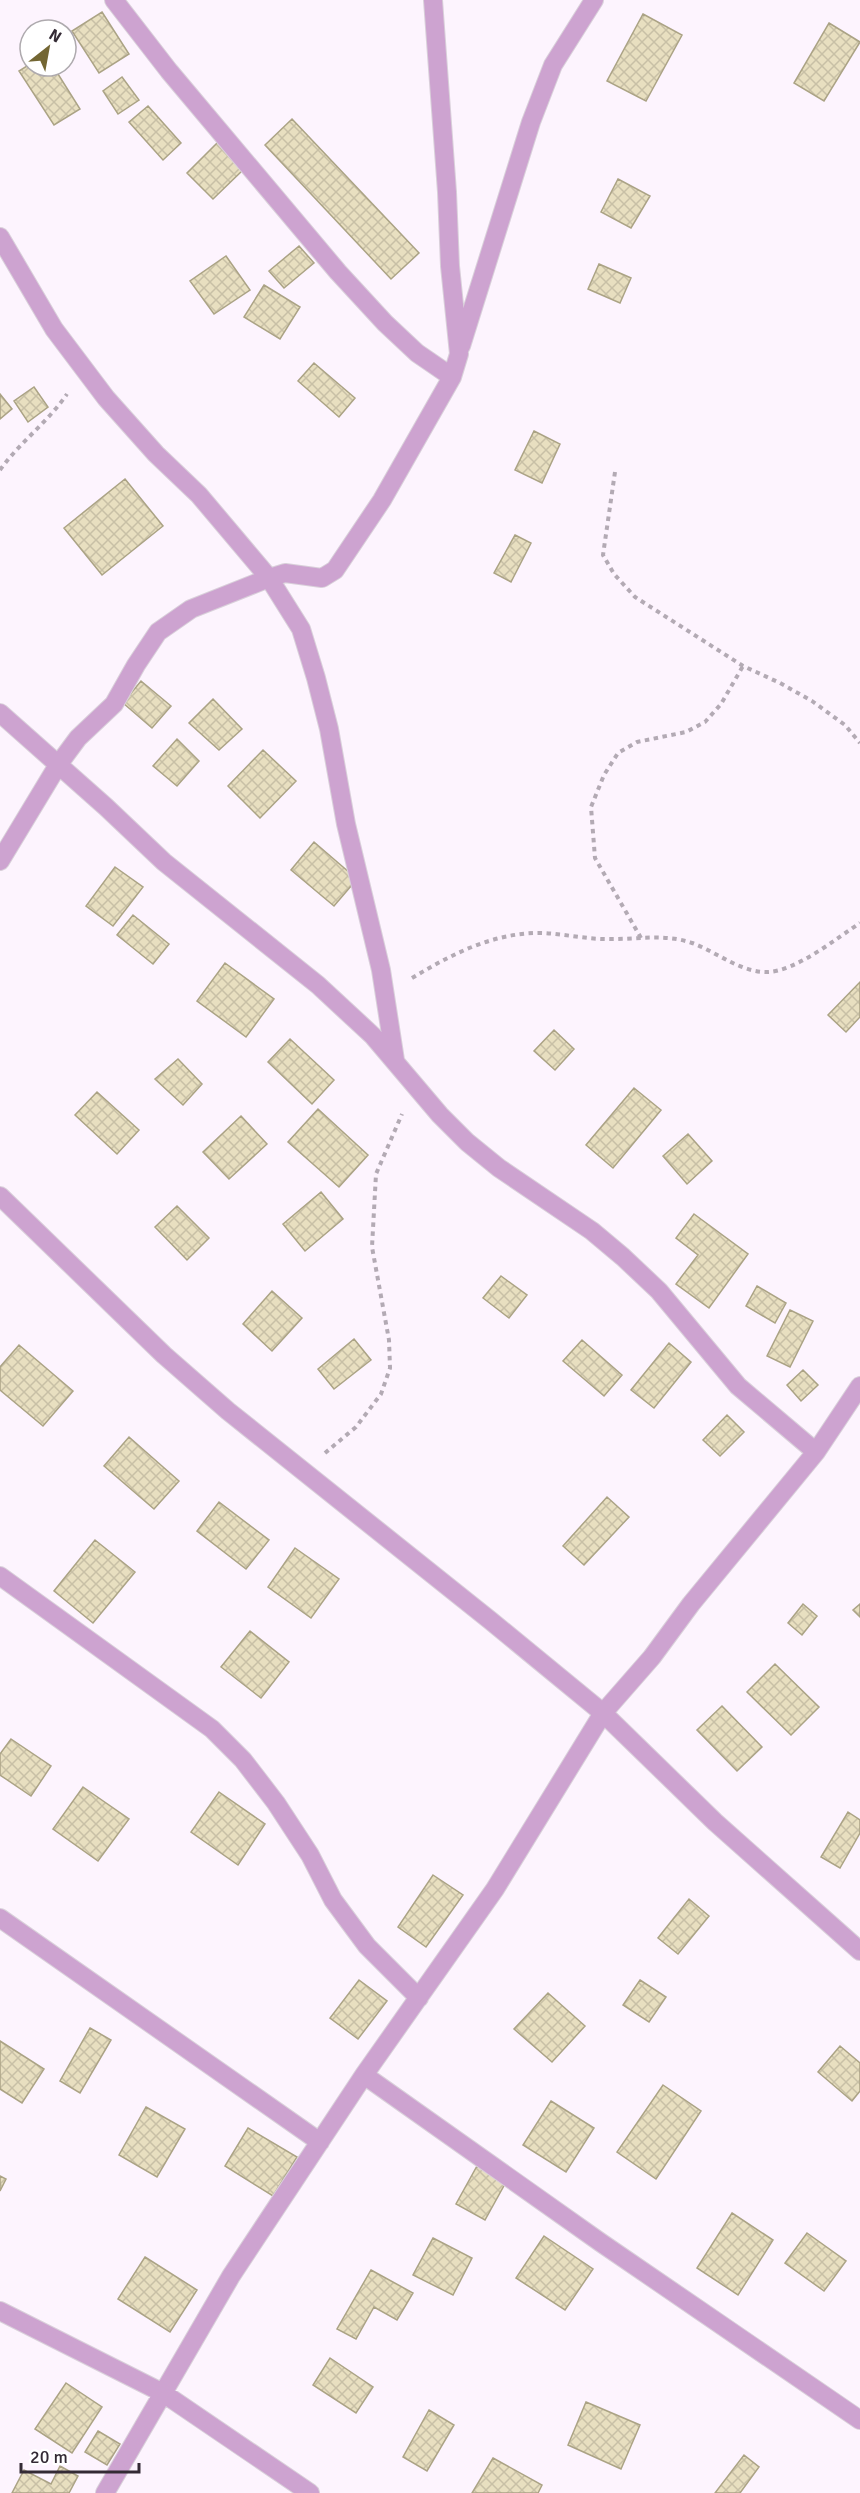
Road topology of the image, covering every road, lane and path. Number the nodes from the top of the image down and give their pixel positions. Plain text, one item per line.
1 (114, 0) edge
2 (433, 0) edge
3 (594, 0) edge
4 (0, 237) edge
5 (459, 354) junction
6 (85, 368) junction
7 (452, 377) junction
8 (0, 470) edge
9 (615, 472) dead end
10 (269, 578) junction
11 (742, 666) junction
12 (0, 713) edge
13 (860, 743) edge
14 (58, 765) junction
15 (0, 861) edge
16 (860, 923) edge
17 (641, 938) junction
18 (385, 994) junction
19 (395, 1060) junction
20 (415, 1086) junction
21 (0, 1196) edge
22 (860, 1386) edge
23 (816, 1452) junction
24 (302, 1472) junction
25 (0, 1576) edge
26 (603, 1713) junction
27 (0, 1918) edge
28 (860, 1951) edge
29 (419, 1998) junction
30 (364, 2075) junction
31 (320, 2142) junction
32 (0, 2311) edge
33 (163, 2393) junction
34 (860, 2420) edge
35 (105, 2493) edge
36 (310, 2493) edge

1 - 7 street
2 - 5 street
3 - 5 street
4 - 6 street
5 - 7 street
6 - 8 path
6 - 10 street
7 - 10 street
9 - 11 path
10 - 14 street
10 - 18 street
11 - 13 path
11 - 17 path
12 - 14 street
14 - 15 street
14 - 19 street
16 - 17 path
17 - 18 path
18 - 19 street
19 - 20 street
20 - 23 street
20 - 24 path
21 - 24 street
22 - 23 street
23 - 26 street
24 - 26 street
25 - 29 street
26 - 28 street
26 - 29 street
27 - 31 street
29 - 30 street
30 - 31 street
30 - 34 street
31 - 33 street
32 - 33 street
33 - 35 street
33 - 36 street

